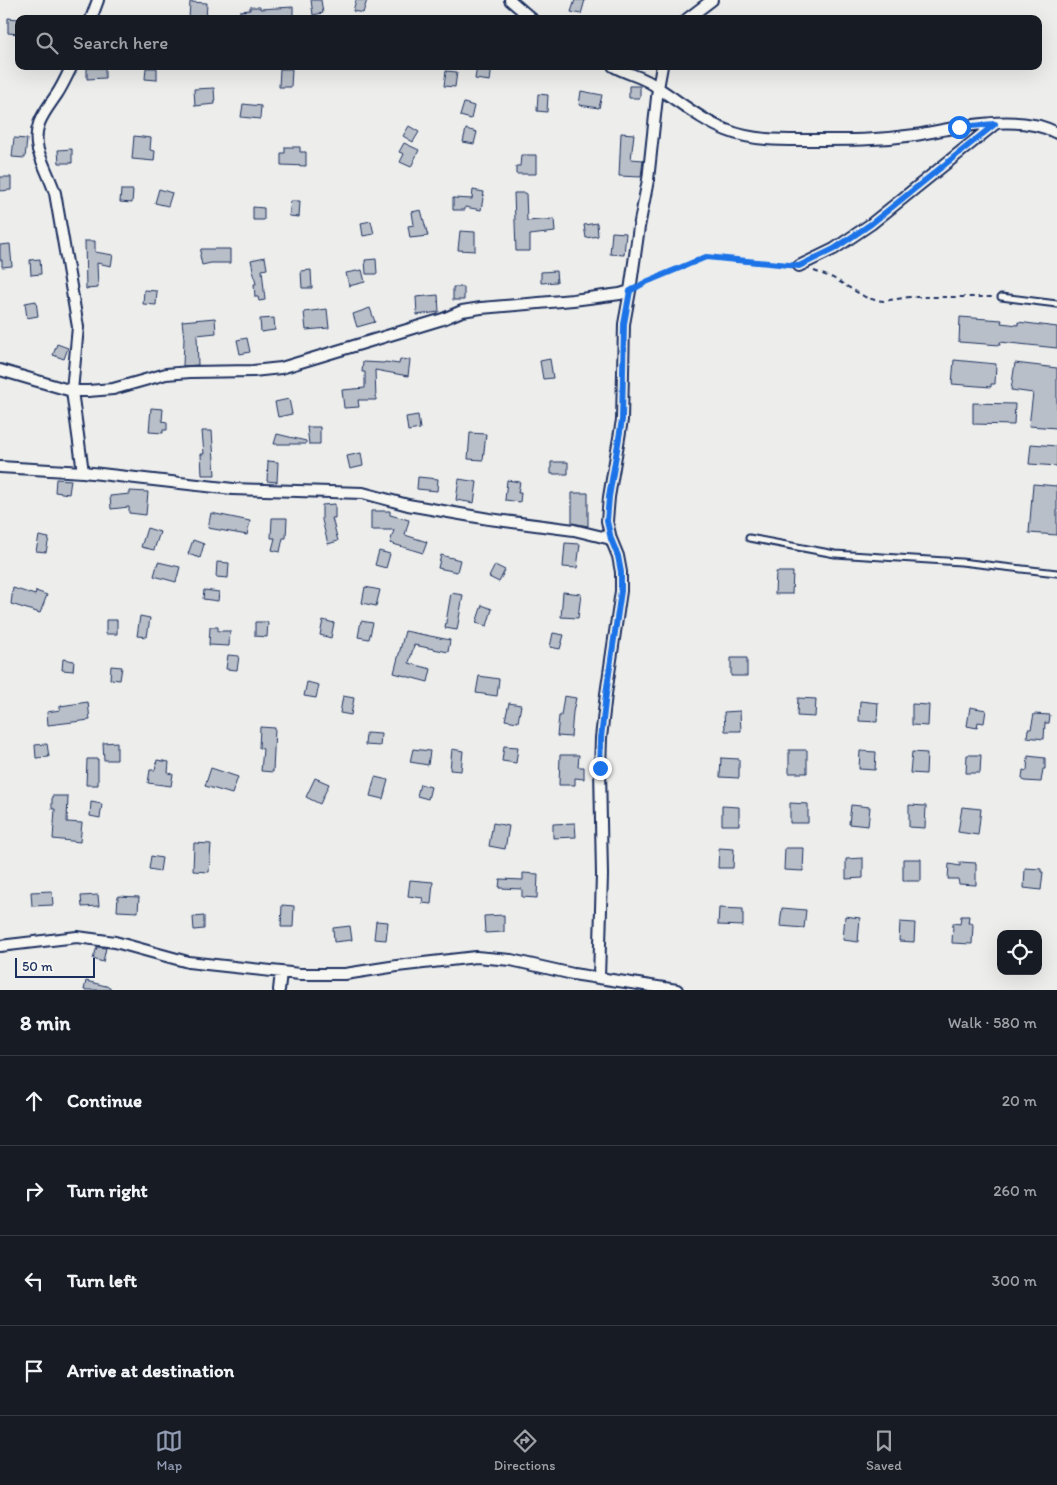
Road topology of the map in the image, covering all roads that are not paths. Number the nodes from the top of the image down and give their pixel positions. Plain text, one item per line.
1 (98, 0) edge
2 (510, 0) edge
3 (712, 0) edge
4 (92, 15) edge
5 (527, 15) edge
6 (692, 15) edge
7 (70, 70) edge
8 (624, 70) edge
9 (661, 70) edge
10 (658, 88) junction
11 (995, 124) junction
12 (1057, 133) edge
13 (799, 266) road end
14 (630, 291) junction
15 (1001, 297) road end
16 (1057, 304) edge
17 (0, 370) edge
18 (72, 391) junction
19 (0, 467) edge
20 (83, 472) junction
21 (748, 538) dead end
22 (611, 539) junction
23 (1057, 573) edge
24 (0, 946) edge
25 (281, 972) junction
26 (599, 978) junction
27 (613, 985) edge
28 (279, 990) edge
29 (677, 990) edge

1 - 4 street
2 - 5 street
3 - 6 street
7 - 18 street
8 - 10 street
9 - 10 street
10 - 11 street
10 - 14 street
11 - 12 street
11 - 13 street
14 - 18 street
14 - 22 street
15 - 16 lane
17 - 18 street
18 - 20 street
19 - 20 street
20 - 22 street
21 - 23 lane
22 - 26 street
24 - 25 street
25 - 26 street
25 - 28 street
26 - 27 street
27 - 29 street

